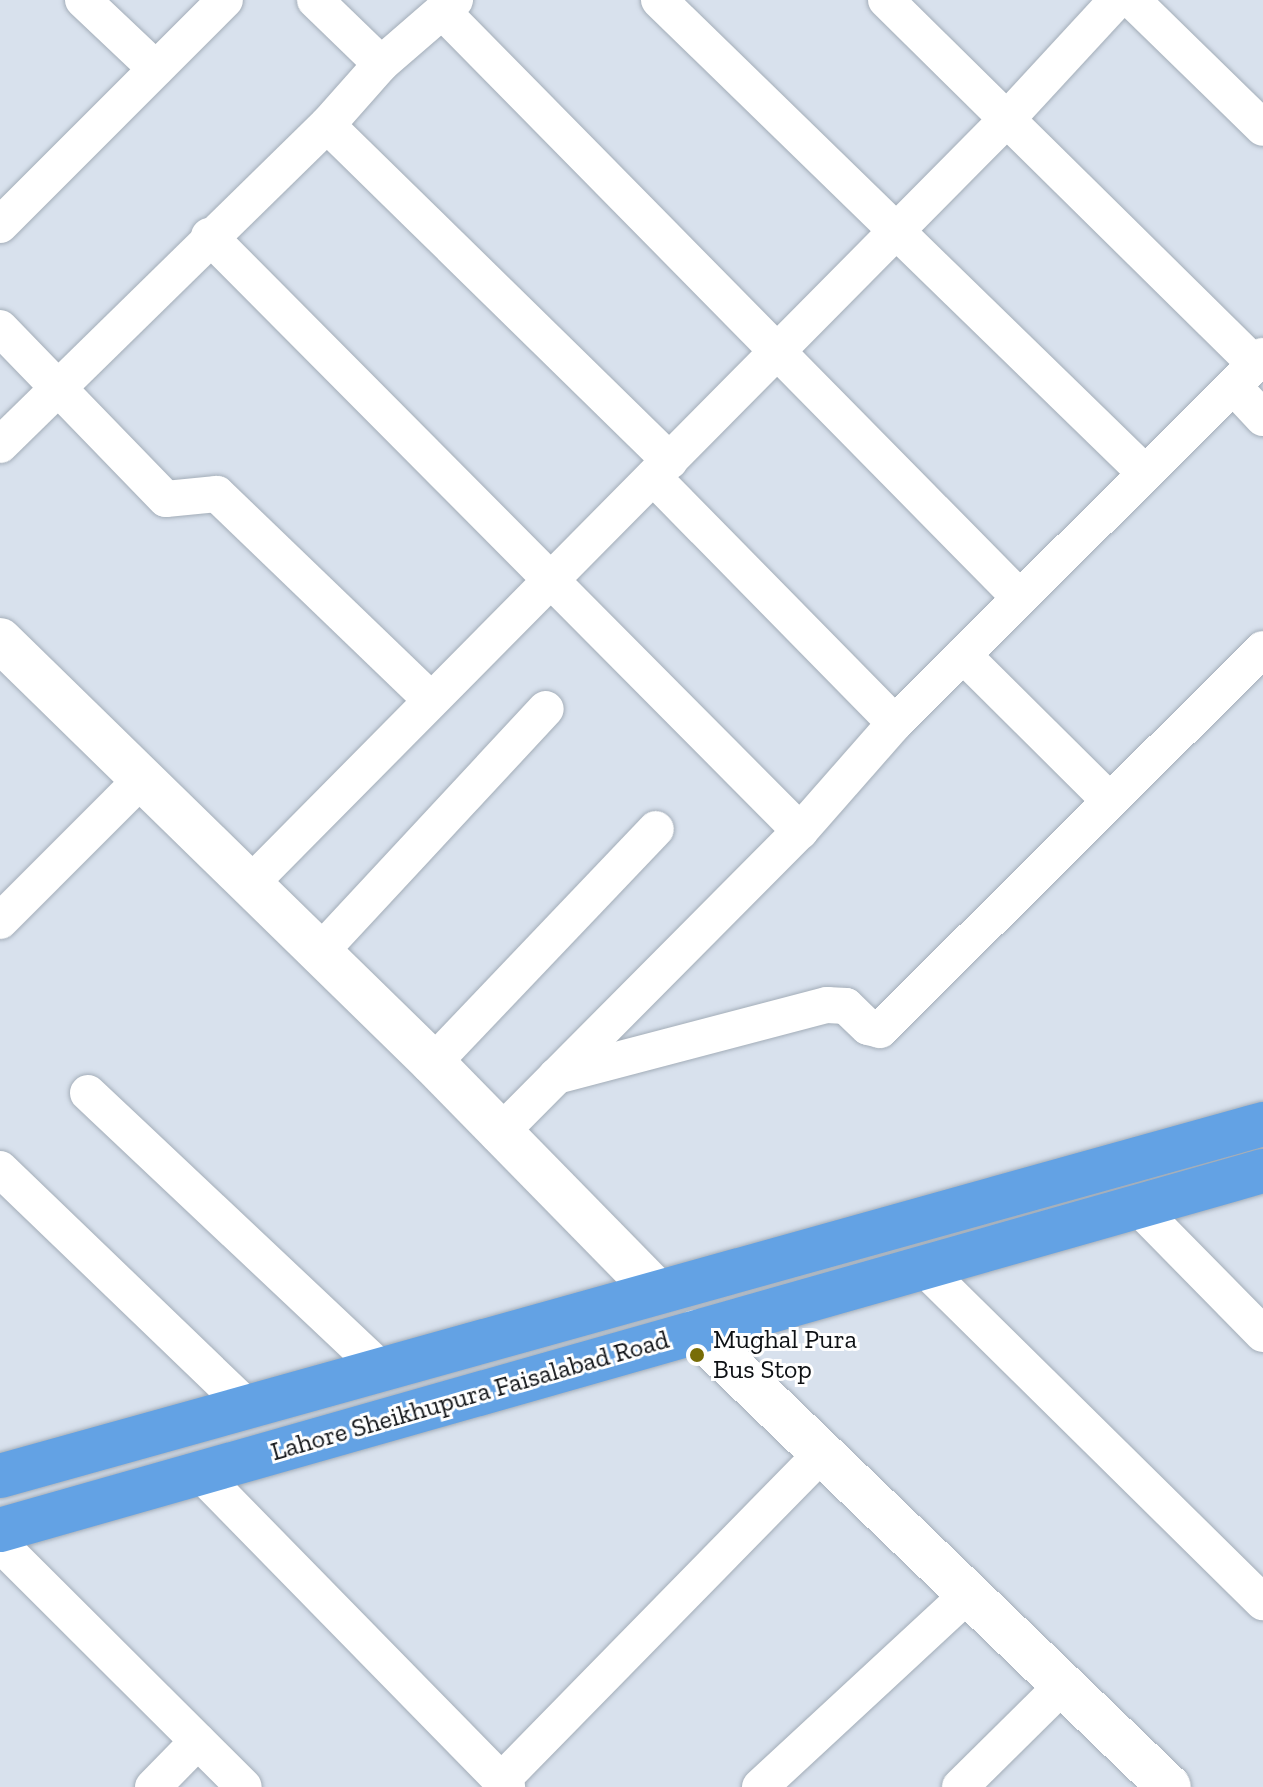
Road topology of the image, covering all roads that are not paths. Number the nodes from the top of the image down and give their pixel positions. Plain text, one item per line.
1 (83, 0) edge
2 (225, 0) edge
3 (315, 0) edge
4 (659, 0) edge
5 (886, 0) edge
6 (1117, 0) edge
7 (1132, 0) edge
8 (449, 6) edge
9 (381, 64) junction
10 (156, 69) junction
11 (1007, 119) junction
12 (327, 125) junction
13 (1263, 128) edge
14 (0, 225) edge
15 (894, 231) junction
16 (209, 236) junction
17 (0, 328) edge
18 (778, 349) junction
19 (1250, 369) edge
20 (58, 387) junction
21 (1263, 418) edge
22 (0, 445) edge
23 (662, 469) junction
24 (1145, 473) junction
25 (549, 579) junction
26 (1020, 598) junction
27 (0, 640) edge
28 (1263, 649) edge
29 (963, 655) junction
30 (430, 699) junction
31 (546, 709) dead end
32 (895, 723) junction
33 (141, 780) junction
34 (1110, 801) junction
35 (656, 829) dead end
36 (800, 831) junction
37 (248, 886) junction
38 (0, 921) edge
39 (319, 953) junction
40 (433, 1063) junction
41 (554, 1076) junction
42 (88, 1093) dead end
43 (1263, 1124) edge
44 (498, 1135) junction
45 (0, 1169) edge
46 (1263, 1171) edge
47 (1138, 1207) junction
48 (924, 1268) junction
49 (657, 1292) junction
50 (696, 1332) junction
51 (1263, 1334) edge
52 (382, 1370) junction
53 (248, 1408) junction
54 (822, 1453) junction
55 (200, 1473) junction
56 (0, 1476) edge
57 (0, 1530) edge
58 (0, 1544) edge
59 (967, 1595) junction
60 (1263, 1602) edge
61 (1063, 1685) junction
62 (198, 1741) junction
63 (504, 1784) edge
64 (153, 1787) edge
65 (244, 1787) edge
66 (760, 1787) edge
67 (960, 1787) edge
68 (1169, 1787) edge

1 - 10 street
2 - 10 street
3 - 9 street
4 - 15 street
5 - 11 street
6 - 11 street
7 - 13 street
8 - 9 street
8 - 18 street
9 - 12 street
10 - 14 street
11 - 15 street
11 - 19 street
12 - 16 street
12 - 23 street
15 - 18 street
15 - 24 street
16 - 20 street
16 - 25 street
17 - 20 street
18 - 23 street
18 - 26 street
19 - 21 street
19 - 24 street
20 - 22 street
20 - 30 street
23 - 25 street
23 - 32 street
24 - 26 street
25 - 30 street
25 - 36 street
26 - 29 street
27 - 33 street
28 - 34 street
29 - 32 street
29 - 34 street
30 - 37 street
31 - 39 street
32 - 36 street
33 - 37 street
33 - 38 street
34 - 41 street
35 - 40 street
36 - 41 street
37 - 39 street
39 - 40 street
40 - 44 street
41 - 44 street
42 - 52 street
43 - 49 highway, Lahore Sheikhupura Faisalabad Road
44 - 49 street
45 - 53 street
46 - 47 highway, Lahore Sheikhupura Faisalabad Road
47 - 48 highway, Lahore Sheikhupura Faisalabad Road
47 - 51 street
48 - 50 highway, Lahore Sheikhupura Faisalabad Road
48 - 60 street
49 - 52 highway, Lahore Sheikhupura Faisalabad Road
50 - 54 street
50 - 55 highway, Lahore Sheikhupura Faisalabad Road
52 - 53 highway, Lahore Sheikhupura Faisalabad Road
53 - 56 highway, Lahore Sheikhupura Faisalabad Road
54 - 59 street
54 - 63 street
55 - 57 highway, Lahore Sheikhupura Faisalabad Road
55 - 63 street
58 - 62 street
59 - 61 street
59 - 66 street
61 - 67 street
61 - 68 street
62 - 64 street
62 - 65 street

